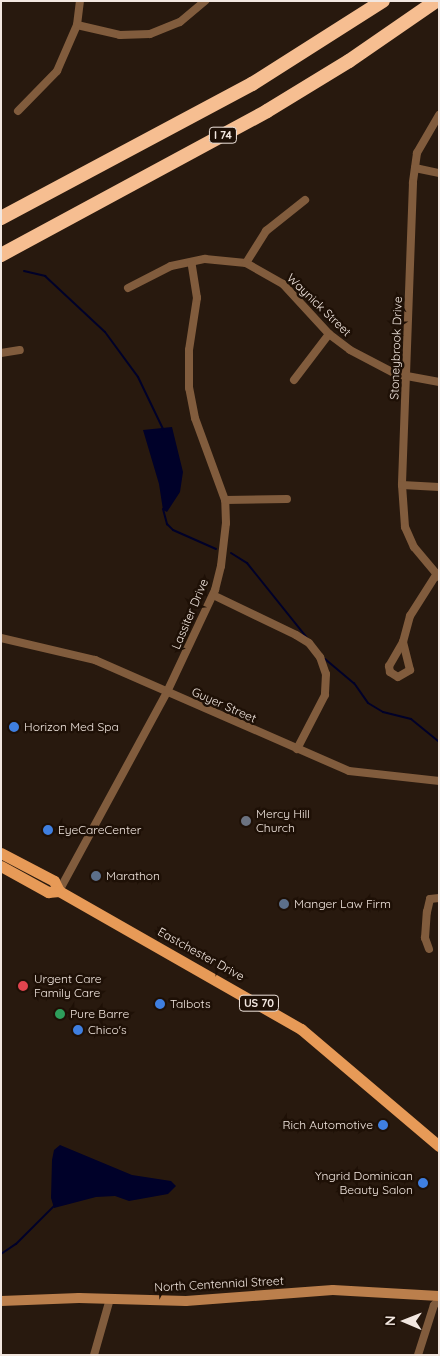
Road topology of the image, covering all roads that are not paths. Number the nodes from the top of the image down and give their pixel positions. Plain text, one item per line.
1 (80, 1) edge
2 (205, 1) edge
3 (383, 1) edge
4 (436, 1) edge
5 (77, 25) junction
6 (18, 110) dead end
7 (439, 115) edge
8 (415, 168) junction
9 (439, 173) edge
10 (305, 200) dead end
11 (1, 218) edge
12 (1, 254) edge
13 (192, 262) junction
14 (246, 263) junction
15 (128, 288) dead end
16 (329, 334) junction
17 (20, 350) dead end
18 (1, 353) edge
19 (406, 376) junction
20 (294, 380) dead end
21 (439, 382) edge
22 (402, 485) junction
23 (439, 487) edge
24 (225, 500) junction
25 (287, 500) dead end
26 (437, 576) edge
27 (213, 595) junction
28 (1, 638) edge
29 (403, 642) dead end
30 (167, 692) junction
31 (297, 749) junction
32 (439, 781) edge
33 (1, 852) edge
34 (1, 866) edge
35 (59, 891) junction
36 (439, 898) edge
37 (429, 948) dead end
38 (439, 1146) edge
39 (439, 1298) edge
40 (110, 1299) junction
41 (1, 1301) edge
42 (94, 1355) edge
43 (418, 1355) edge

1 - 5 street
2 - 5 street
3 - 11 highway, I 74
4 - 12 highway, I 74
5 - 6 street
7 - 8 street, Stoneybrook Drive
8 - 9 street
8 - 19 street, Stoneybrook Drive
10 - 14 street
13 - 14 street, Waynick Street
13 - 15 street, Waynick Street
13 - 24 street, Lassiter Drive
14 - 16 street, Waynick Street
16 - 19 street, Waynick Street
16 - 20 street
17 - 18 street
19 - 21 street, Waynick Street
19 - 22 street, Stoneybrook Drive
22 - 23 street
22 - 26 street, Stoneybrook Drive
24 - 25 street
24 - 27 street, Lassiter Drive
26 - 29 street
27 - 30 street, Lassiter Drive
27 - 31 street
28 - 30 street, Guyer Street
30 - 31 street, Guyer Street
30 - 35 street, Lassiter Drive
31 - 32 street, Guyer Street
33 - 35 main road, Eastchester Drive / US 70
34 - 35 main road, Eastchester Drive / US 70
35 - 38 main road, Eastchester Drive / US 70
36 - 37 street
39 - 40 street, North Centennial Street
39 - 43 street
40 - 41 street, North Centennial Street
40 - 42 street

